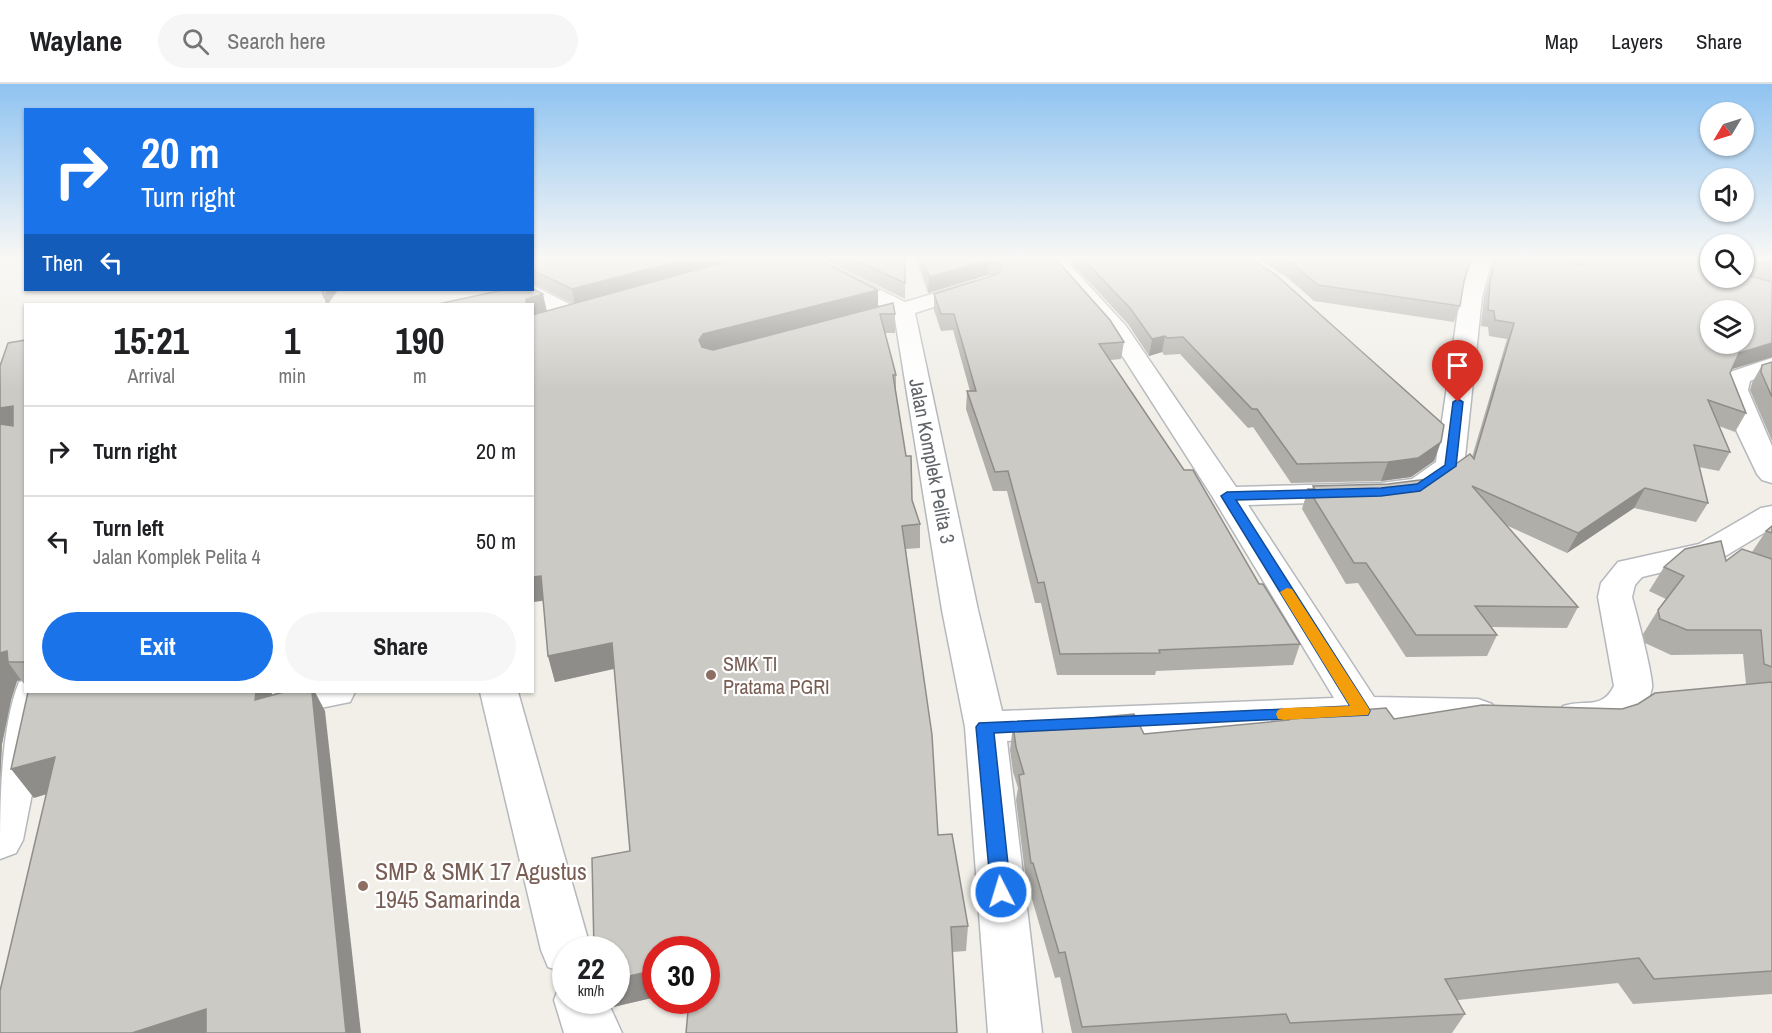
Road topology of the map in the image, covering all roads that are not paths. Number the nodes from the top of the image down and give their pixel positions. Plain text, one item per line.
1 (547, 301) edge
2 (887, 301) edge
3 (931, 301) edge
4 (1092, 301) edge
5 (1470, 301) edge
6 (596, 308) edge
7 (904, 310) junction
8 (573, 315) junction
9 (859, 322) edge
10 (543, 323) edge
11 (1772, 365) edge
12 (1772, 474) edge
13 (1227, 496) junction
14 (1772, 515) edge
15 (33, 693) edge
16 (322, 693) edge
17 (499, 693) edge
18 (295, 695) edge
19 (1362, 711) junction
20 (985, 727) junction
21 (0, 840) edge
22 (562, 936) edge
23 (584, 1014) edge
24 (595, 1033) edge
25 (1015, 1033) edge

1 - 8 street
2 - 7 street
3 - 7 street
4 - 13 street
5 - 13 street
6 - 8 street
7 - 9 street
7 - 20 street, Jalan Komplek Pelita 3
8 - 10 street
11 - 12 street
13 - 19 street
14 - 19 street
15 - 21 street
16 - 18 street
17 - 22 street
19 - 20 street
20 - 25 street, Jalan Komplek Pelita 3
23 - 24 street

